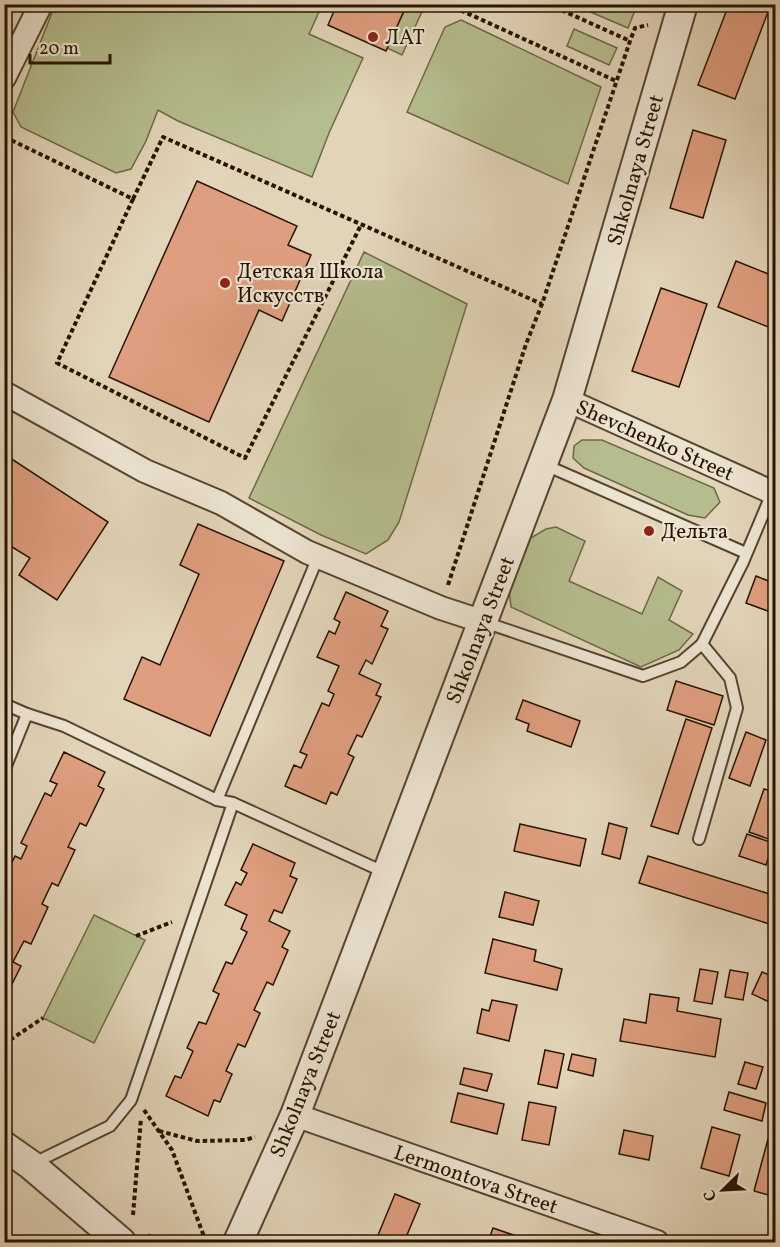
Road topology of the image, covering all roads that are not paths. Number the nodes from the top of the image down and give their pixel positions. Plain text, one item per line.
1 (41, 4) edge
2 (683, 4) edge
3 (4, 78) edge
4 (4, 393) edge
5 (567, 400) junction
6 (543, 464) junction
7 (774, 494) edge
8 (746, 553) junction
9 (318, 556) junction
10 (484, 622) junction
11 (702, 644) junction
12 (4, 704) edge
13 (27, 714) junction
14 (4, 771) edge
15 (217, 800) junction
16 (233, 803) junction
17 (699, 838) dead end
18 (387, 873) junction
19 (295, 1115) junction
20 (4, 1146) edge
21 (32, 1165) junction
22 (127, 1232) edge
23 (238, 1242) edge
24 (657, 1242) edge

1 - 3 street
2 - 5 street, Shkolnaya Street
4 - 9 street
5 - 6 street, Shkolnaya Street
5 - 7 street, Shevchenko Street
6 - 8 lane
6 - 10 street, Shkolnaya Street
7 - 8 lane
8 - 11 lane
9 - 10 street
9 - 15 lane
10 - 11 lane
10 - 18 street, Shkolnaya Street
11 - 17 lane
12 - 13 lane
13 - 14 lane
13 - 15 lane
15 - 16 lane
16 - 18 lane
16 - 21 lane
18 - 19 street, Shkolnaya Street
19 - 23 street, Shkolnaya Street
19 - 24 street, Lermontova Street
20 - 21 street
21 - 22 street

